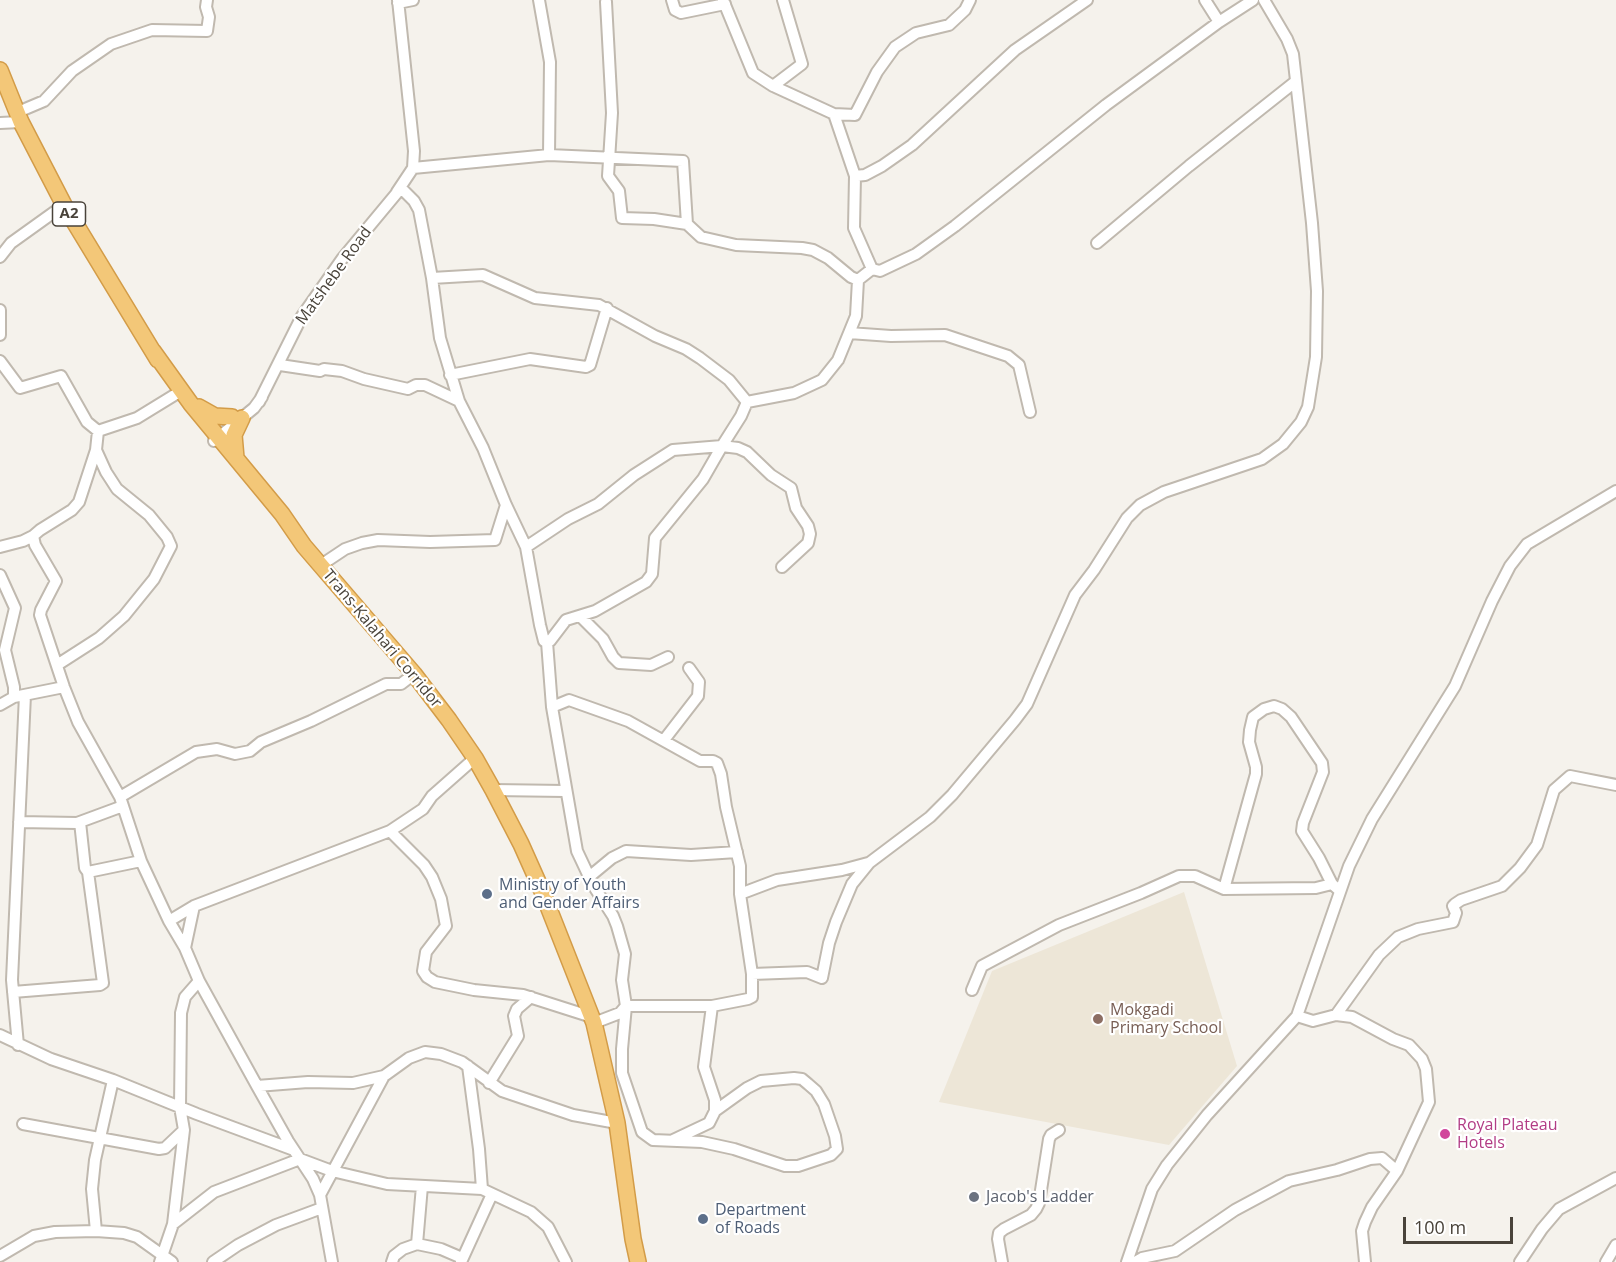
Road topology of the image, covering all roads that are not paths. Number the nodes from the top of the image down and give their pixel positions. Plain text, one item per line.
1 (207, 0) edge
2 (413, 0) edge
3 (539, 0) edge
4 (672, 0) edge
5 (783, 0) edge
6 (970, 0) edge
7 (1087, 0) edge
8 (1205, 0) edge
9 (1253, 0) edge
10 (1264, 0) edge
11 (398, 2) edge
12 (606, 2) dead end
13 (724, 2) edge
14 (1219, 22) junction
15 (0, 70) edge
16 (1295, 82) junction
17 (773, 86) junction
18 (834, 114) junction
19 (20, 117) junction
20 (0, 123) edge
21 (549, 155) junction
22 (611, 157) junction
23 (413, 168) junction
24 (855, 176) junction
25 (400, 188) junction
26 (64, 205) junction
27 (687, 224) junction
28 (1097, 243) dead end
29 (0, 257) edge
30 (872, 269) junction
31 (432, 278) junction
32 (858, 280) junction
33 (607, 308) junction
34 (0, 310) edge
35 (302, 316) junction
36 (849, 333) junction
37 (0, 335) edge
38 (0, 361) edge
39 (280, 365) junction
40 (450, 375) junction
41 (179, 392) junction
42 (459, 401) junction
43 (259, 402) junction
44 (747, 402) junction
45 (1030, 412) dead end
46 (237, 418) junction
47 (98, 431) junction
48 (214, 437) junction
49 (722, 446) junction
50 (96, 450) junction
51 (236, 459) junction
52 (1616, 491) edge
53 (506, 505) junction
54 (33, 536) junction
55 (304, 546) junction
56 (0, 547) edge
57 (526, 547) junction
58 (321, 565) junction
59 (782, 567) dead end
60 (0, 575) edge
61 (580, 616) junction
62 (547, 642) junction
63 (668, 657) dead end
64 (57, 665) junction
65 (688, 668) dead end
66 (414, 674) junction
67 (64, 687) junction
68 (19, 696) junction
69 (0, 705) edge
70 (552, 707) junction
71 (664, 740) junction
72 (475, 758) junction
73 (1616, 785) edge
74 (493, 790) junction
75 (565, 791) junction
76 (122, 801) junction
77 (19, 822) junction
78 (80, 822) junction
79 (390, 831) junction
80 (737, 852) junction
81 (141, 861) junction
82 (869, 863) junction
83 (88, 872) junction
84 (588, 877) junction
85 (1336, 888) junction
86 (1224, 889) junction
87 (740, 894) junction
88 (194, 906) junction
89 (169, 921) junction
90 (185, 948) junction
91 (752, 974) junction
92 (199, 981) junction
93 (972, 990) dead end
94 (13, 992) junction
95 (531, 997) junction
96 (626, 1006) junction
97 (712, 1006) junction
98 (1336, 1015) junction
99 (1297, 1016) junction
100 (593, 1020) junction
101 (0, 1035) edge
102 (18, 1045) junction
103 (468, 1066) junction
104 (384, 1076) junction
105 (113, 1080) junction
106 (489, 1083) junction
107 (257, 1086) junction
108 (180, 1107) junction
109 (715, 1112) junction
110 (617, 1123) junction
111 (23, 1124) dead end
112 (184, 1130) junction
113 (1059, 1130) dead end
114 (100, 1137) junction
115 (674, 1140) junction
116 (297, 1155) junction
117 (332, 1171) junction
118 (1397, 1171) junction
119 (1616, 1178) edge
120 (422, 1186) junction
121 (487, 1192) junction
122 (320, 1196) junction
123 (322, 1208) junction
124 (172, 1224) junction
125 (96, 1231) junction
126 (633, 1239) junction
127 (417, 1244) junction
128 (1616, 1245) edge
129 (0, 1256) edge
130 (161, 1259) edge
131 (462, 1260) edge
132 (172, 1262) edge
133 (213, 1262) edge
134 (332, 1262) edge
135 (392, 1262) edge
136 (566, 1262) edge
137 (631, 1262) edge
138 (638, 1262) edge
139 (1002, 1262) edge
140 (1127, 1262) edge
141 (1134, 1262) edge
142 (1365, 1262) edge
143 (1520, 1262) edge
144 (1606, 1262) edge

1 - 19 street
2 - 11 street
3 - 21 street
4 - 13 street
5 - 17 street
6 - 18 street
7 - 24 street
8 - 14 street
9 - 14 street
10 - 16 street
11 - 23 street
12 - 22 street
13 - 17 street
14 - 30 street
15 - 19 highway, Trans-Kalahari Corridor / A2
16 - 28 street
16 - 82 street
17 - 18 street
18 - 24 street
19 - 20 street
19 - 26 highway, Trans-Kalahari Corridor / A2
21 - 22 street
21 - 23 street
22 - 27 street
22 - 27 street
23 - 25 street
24 - 30 street
25 - 31 street
25 - 35 street
26 - 29 street
26 - 41 highway, Trans-Kalahari Corridor / A2
27 - 32 street
30 - 32 street
31 - 33 street
31 - 40 street
32 - 36 street
33 - 40 street
33 - 44 street
34 - 37 street
35 - 39 street
35 - 43 street, Matshebe Road
36 - 44 street
36 - 45 street
38 - 47 street
39 - 42 street
39 - 43 street
40 - 42 street
41 - 46 highway
41 - 47 street
41 - 48 highway, Trans-Kalahari Corridor / A2
42 - 53 street
43 - 46 street
44 - 49 street
46 - 48 street
46 - 51 highway
47 - 50 street
48 - 51 highway, Trans-Kalahari Corridor / A2
48 - 55 highway, Trans-Kalahari Corridor / A2
49 - 57 street
49 - 59 street
49 - 61 street
50 - 54 street
50 - 64 street
51 - 55 highway, Trans-Kalahari Corridor / A2
52 - 85 street
53 - 57 street
53 - 58 street
54 - 56 street
54 - 64 street
55 - 58 highway, Trans-Kalahari Corridor / A2
57 - 62 street
58 - 66 highway, Trans-Kalahari Corridor / A2
60 - 68 street
61 - 62 street
61 - 63 street
62 - 70 street
64 - 67 street
65 - 71 street
66 - 72 highway, Trans-Kalahari Corridor / A2
66 - 76 street
67 - 68 street
67 - 76 street
68 - 69 street
68 - 77 street
70 - 71 street
70 - 75 street
71 - 80 street
72 - 74 highway, Trans-Kalahari Corridor / A2
72 - 79 street
73 - 98 street
74 - 75 street
74 - 100 highway, Trans-Kalahari Corridor / A2
75 - 84 street
76 - 78 street
76 - 81 street
77 - 78 street
77 - 94 street
78 - 83 street
79 - 88 street
79 - 95 street
80 - 84 street
80 - 87 street
81 - 83 street
81 - 89 street
82 - 87 street
82 - 91 street
83 - 94 street
84 - 96 street
85 - 86 street
85 - 86 street
85 - 99 street
86 - 93 street
87 - 91 street
88 - 89 street
88 - 90 street
89 - 90 street
90 - 92 street
91 - 97 street
92 - 107 street
92 - 108 street
94 - 102 street
95 - 100 street
95 - 106 street
96 - 97 street
96 - 100 street
96 - 115 street
97 - 109 street
98 - 99 street
98 - 118 street
99 - 140 street
100 - 110 highway, Trans-Kalahari Corridor / A2
101 - 102 street
102 - 105 street
103 - 104 street
103 - 106 street
103 - 121 street
104 - 107 street
104 - 117 street
105 - 108 street
105 - 114 street
106 - 110 street
107 - 116 street
108 - 112 street
108 - 116 street
109 - 115 street
109 - 115 street
110 - 126 highway, Trans-Kalahari Corridor / A2
111 - 114 street
112 - 114 street
112 - 124 street
113 - 139 street
114 - 125 street
116 - 117 street
116 - 122 street
116 - 124 street
117 - 120 street
117 - 122 street
118 - 141 street
118 - 142 street
119 - 143 street
120 - 121 street
120 - 127 street
121 - 131 street
121 - 136 street
122 - 123 street
123 - 133 street
123 - 134 street
124 - 130 street
125 - 129 street
125 - 130 street
126 - 137 highway, Trans-Kalahari Corridor / A2
126 - 138 highway, Trans-Kalahari Corridor / A2
127 - 131 street
127 - 135 street
128 - 144 street
130 - 132 street

